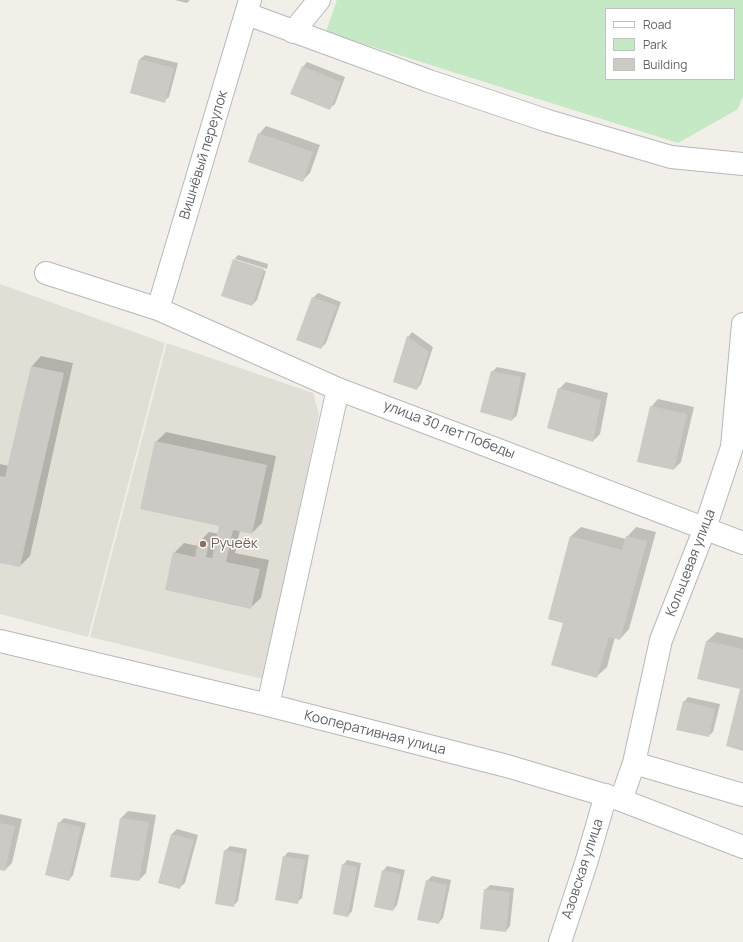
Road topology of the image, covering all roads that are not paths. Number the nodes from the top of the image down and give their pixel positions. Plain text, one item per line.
1 (319, 0) edge
2 (248, 7) edge
3 (293, 32) junction
4 (743, 164) edge
5 (46, 273) dead end
6 (158, 309) junction
7 (743, 324) edge
8 (338, 389) junction
9 (706, 528) junction
10 (743, 543) edge
11 (0, 641) edge
12 (268, 705) junction
13 (634, 763) junction
14 (743, 795) edge
15 (614, 797) junction
16 (743, 847) edge
17 (560, 942) edge

1 - 3 street
2 - 3 street
2 - 6 street, Вишнёвый переулок
3 - 4 street
5 - 6 street, улица 30 лет Победы
6 - 8 street, улица 30 лет Победы
7 - 9 street, Кольцевая улица
8 - 9 street, улица 30 лет Победы
8 - 12 street
9 - 10 street, улица 30 лет Победы
9 - 13 street, Кольцевая улица
11 - 12 street, Кооперативная улица
12 - 15 street, Кооперативная улица
13 - 14 street
13 - 15 street, Кольцевая улица
15 - 16 street, Кооперативная улица
15 - 17 street, Азовская улица

